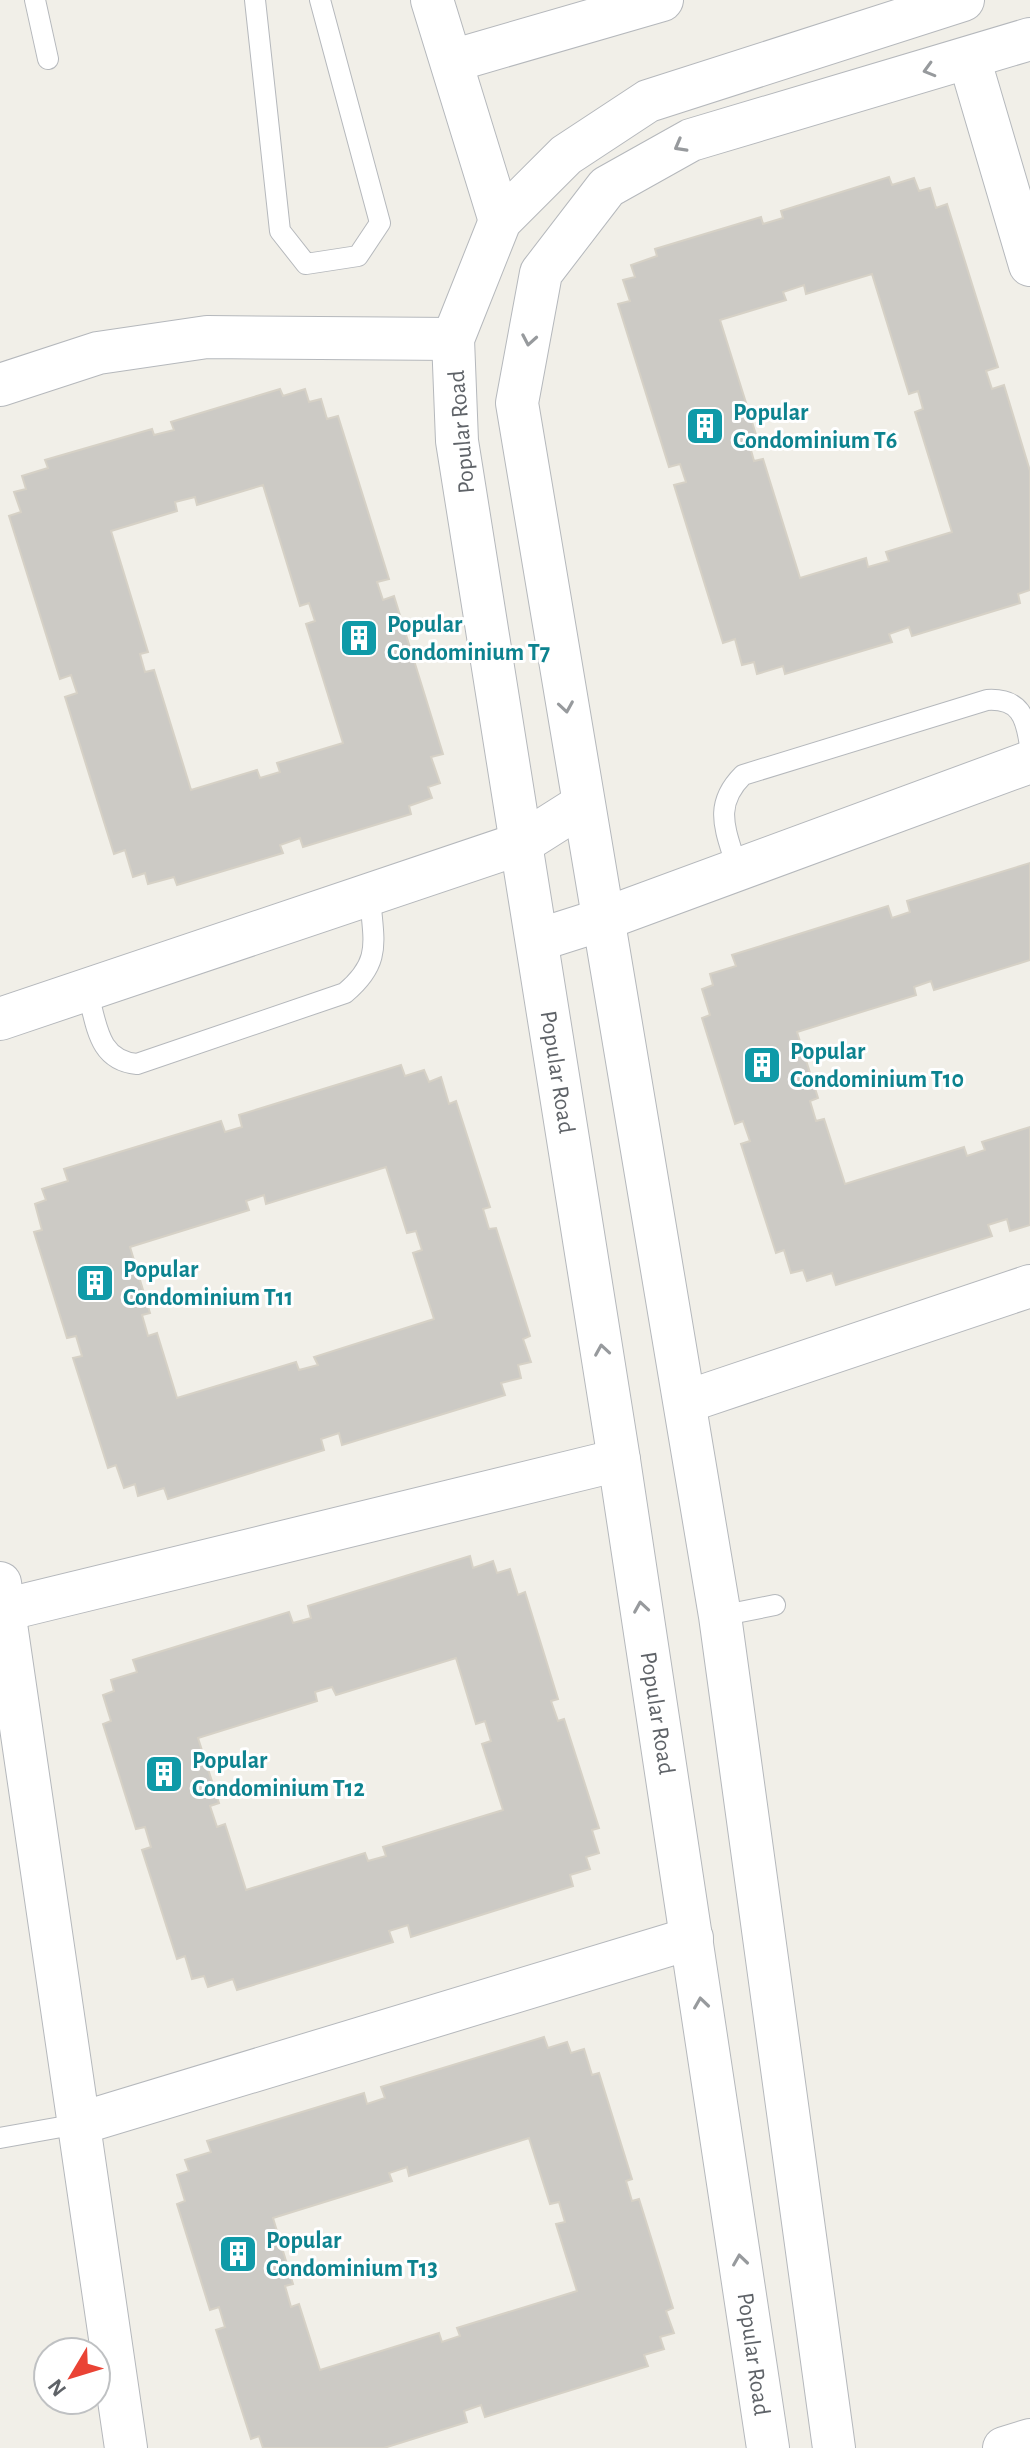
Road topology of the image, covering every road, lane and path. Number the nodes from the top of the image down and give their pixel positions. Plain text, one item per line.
1 (35, 0) edge
2 (255, 0) edge
3 (320, 0) edge
4 (432, 0) edge
5 (662, 0) edge
6 (963, 0) edge
7 (1030, 39) edge
8 (969, 58) junction
9 (48, 59) dead end
10 (452, 61) junction
11 (500, 221) junction
12 (1030, 265) edge
13 (453, 339) junction
14 (0, 385) edge
15 (1030, 746) edge
16 (1030, 762) edge
17 (582, 805) junction
18 (522, 843) junction
19 (737, 868) junction
20 (370, 896) junction
21 (601, 920) junction
22 (538, 940) junction
23 (87, 990) junction
24 (0, 1019) edge
25 (1030, 1286) edge
26 (685, 1402) junction
27 (619, 1460) junction
28 (2, 1596) edge
29 (775, 1605) dead end
30 (720, 1616) junction
31 (692, 1938) junction
32 (78, 2124) junction
33 (0, 2138) edge
34 (1030, 2440) edge
35 (126, 2448) edge
36 (768, 2448) edge
37 (834, 2448) edge
38 (1004, 2448) edge

1 - 9 lane
2 - 3 lane
4 - 10 street
5 - 10 street
6 - 11 street, Popular Road
7 - 8 street
8 - 12 street
8 -> 17 street
10 - 11 street
11 - 13 street, Popular Road
13 - 14 street
13 - 18 street, Popular Road
15 - 19 lane
16 - 19 street
17 - 18 street
17 - 21 street
18 - 20 street
18 - 22 street, Popular Road
19 - 21 street
20 - 23 street
20 - 23 lane
21 - 22 street
21 - 26 street
27 -> 22 street, Popular Road
23 - 24 street
25 - 26 street
26 - 30 street
27 - 28 street
31 -> 27 street, Popular Road
28 - 32 street
29 - 30 lane
30 - 37 street
31 - 32 street
36 -> 31 street, Popular Road
32 - 33 lane
32 - 35 street
34 - 38 street

